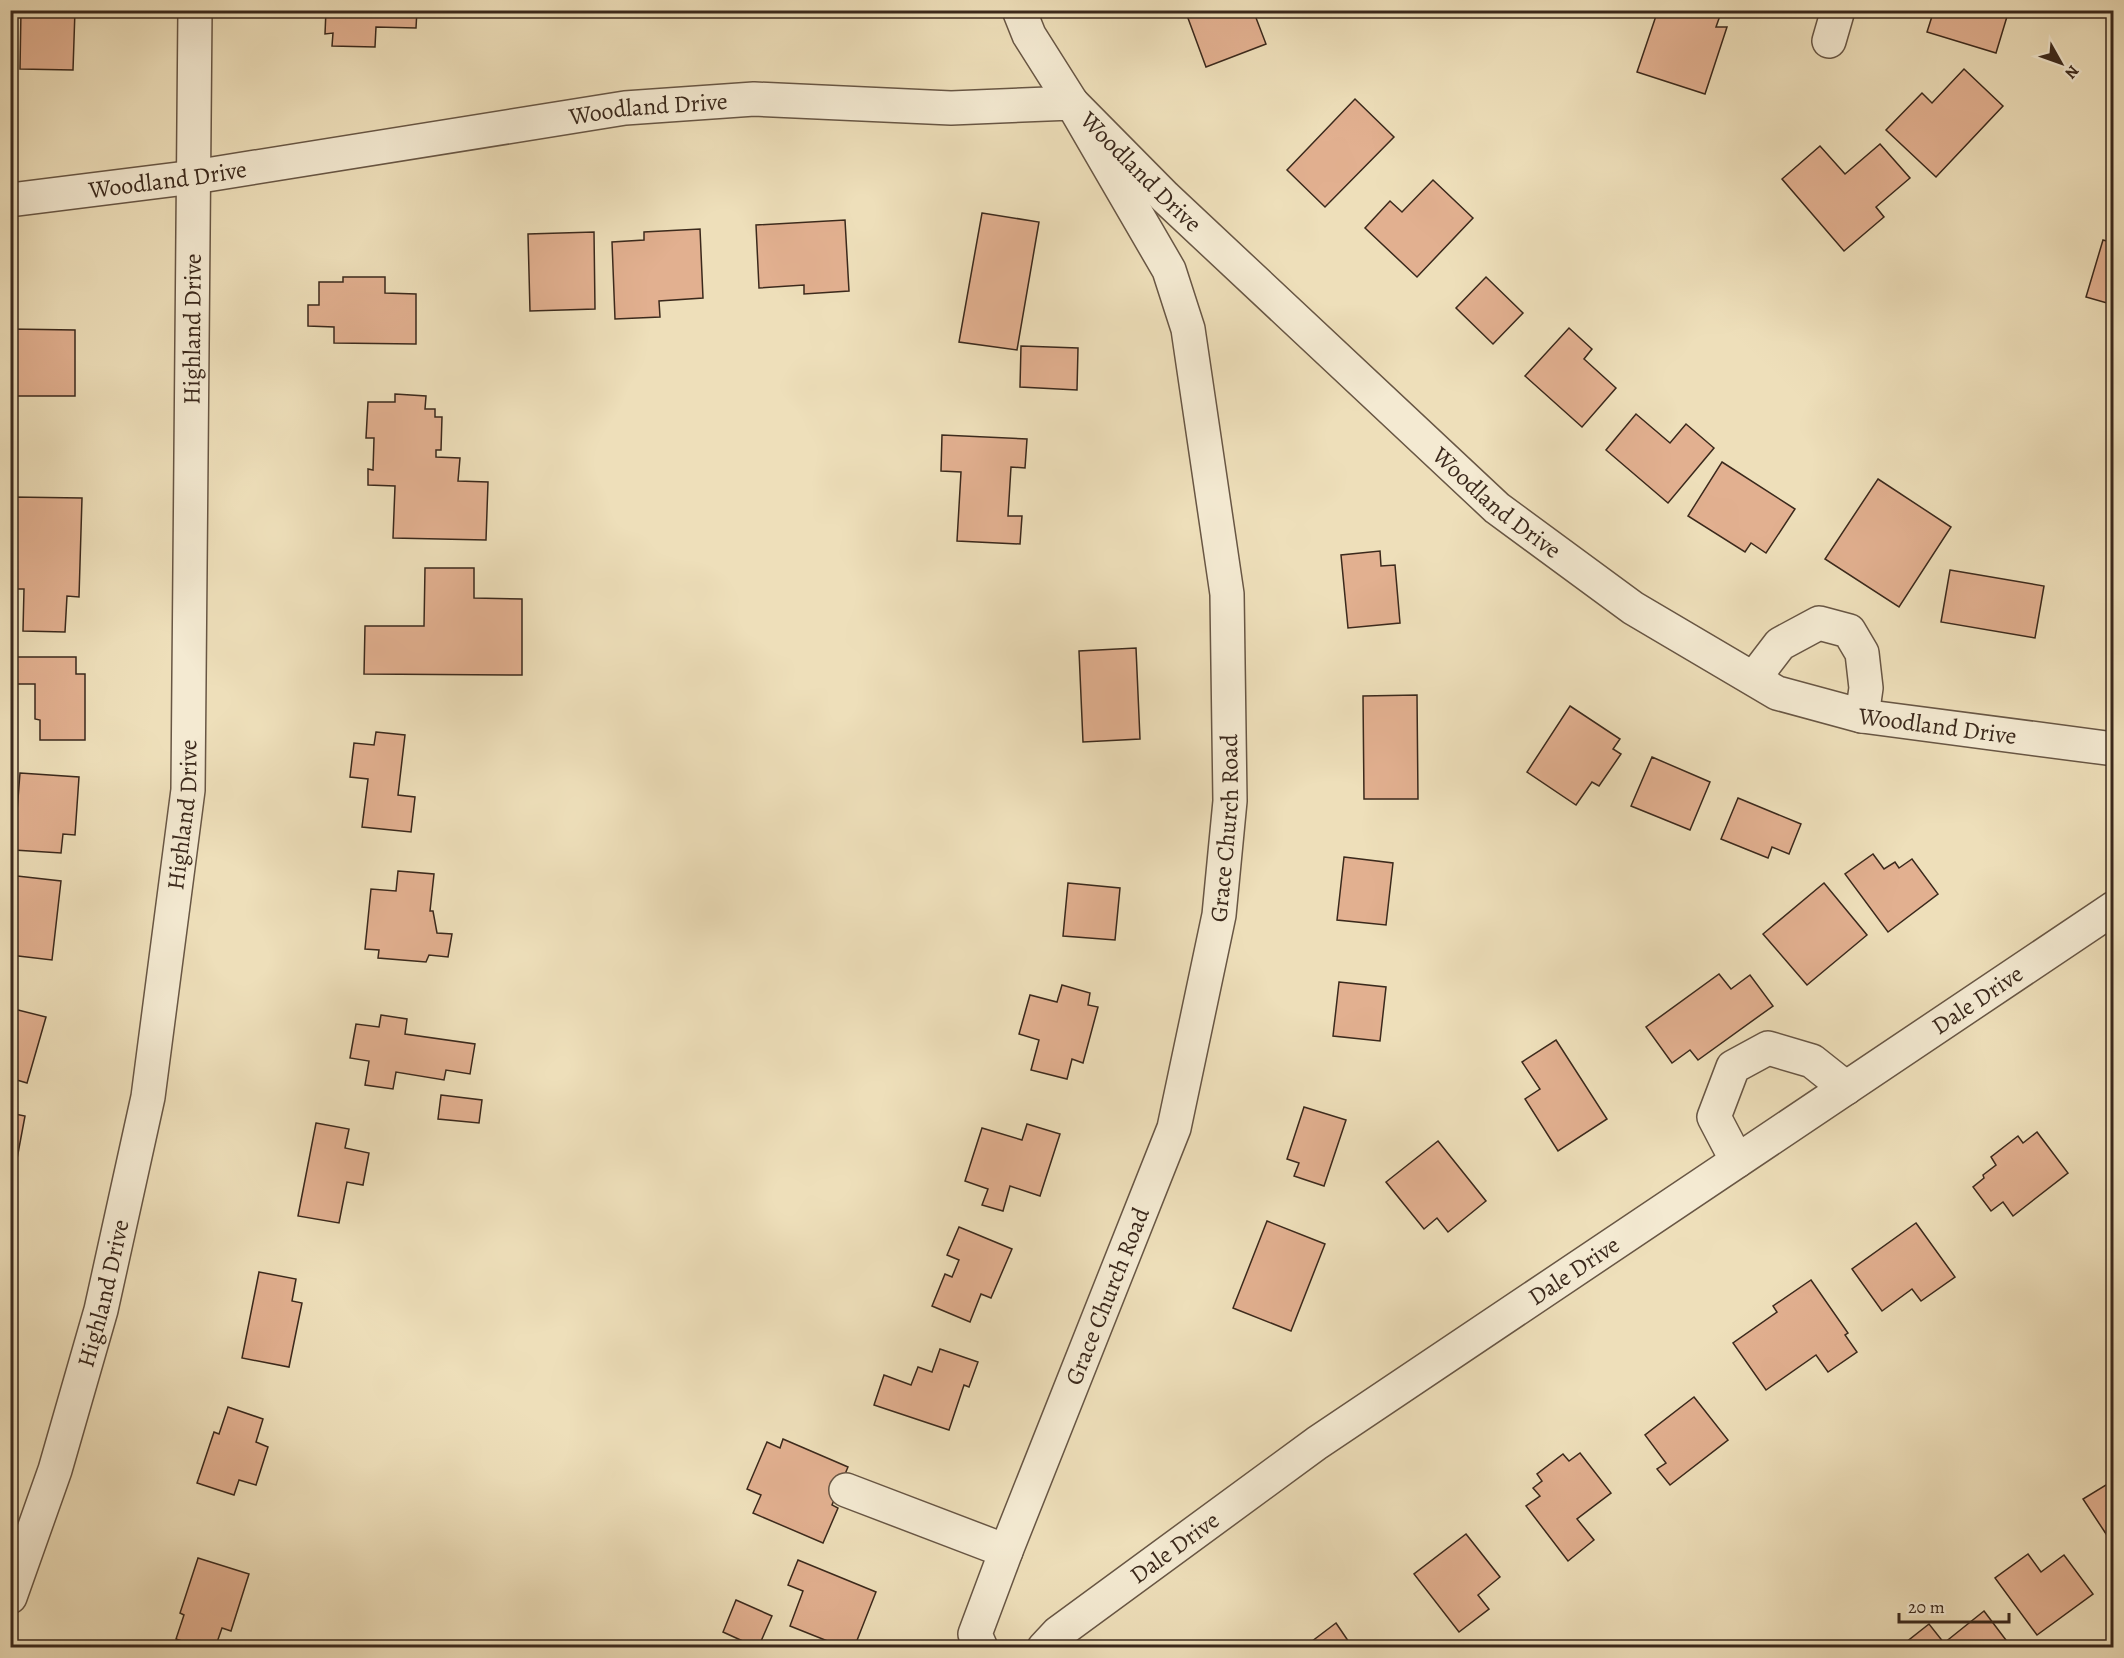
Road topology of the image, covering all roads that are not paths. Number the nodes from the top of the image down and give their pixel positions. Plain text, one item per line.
1 (195, 10) edge
2 (1019, 10) edge
3 (1072, 103) junction
4 (194, 177) junction
5 (10, 200) edge
6 (1754, 678) junction
7 (1862, 716) junction
8 (2114, 748) edge
9 (2114, 908) edge
10 (1846, 1088) junction
11 (1737, 1161) junction
12 (846, 1490) dead end
13 (1006, 1551) junction
14 (10, 1598) edge
15 (981, 1647) edge
16 (1044, 1647) edge

1 - 4 street, Highland Drive
2 - 3 street, Grace Church Road
3 - 4 street, Woodland Drive
3 - 6 street, Woodland Drive
3 - 13 street, Grace Church Road
4 - 5 street, Woodland Drive
4 - 14 street, Highland Drive
6 - 7 street, Woodland Drive
6 - 7 street
7 - 8 street, Woodland Drive
9 - 10 street, Dale Drive
10 - 11 street, Dale Drive
10 - 11 street
11 - 16 street, Dale Drive
12 - 13 street
13 - 15 street, Grace Church Road

